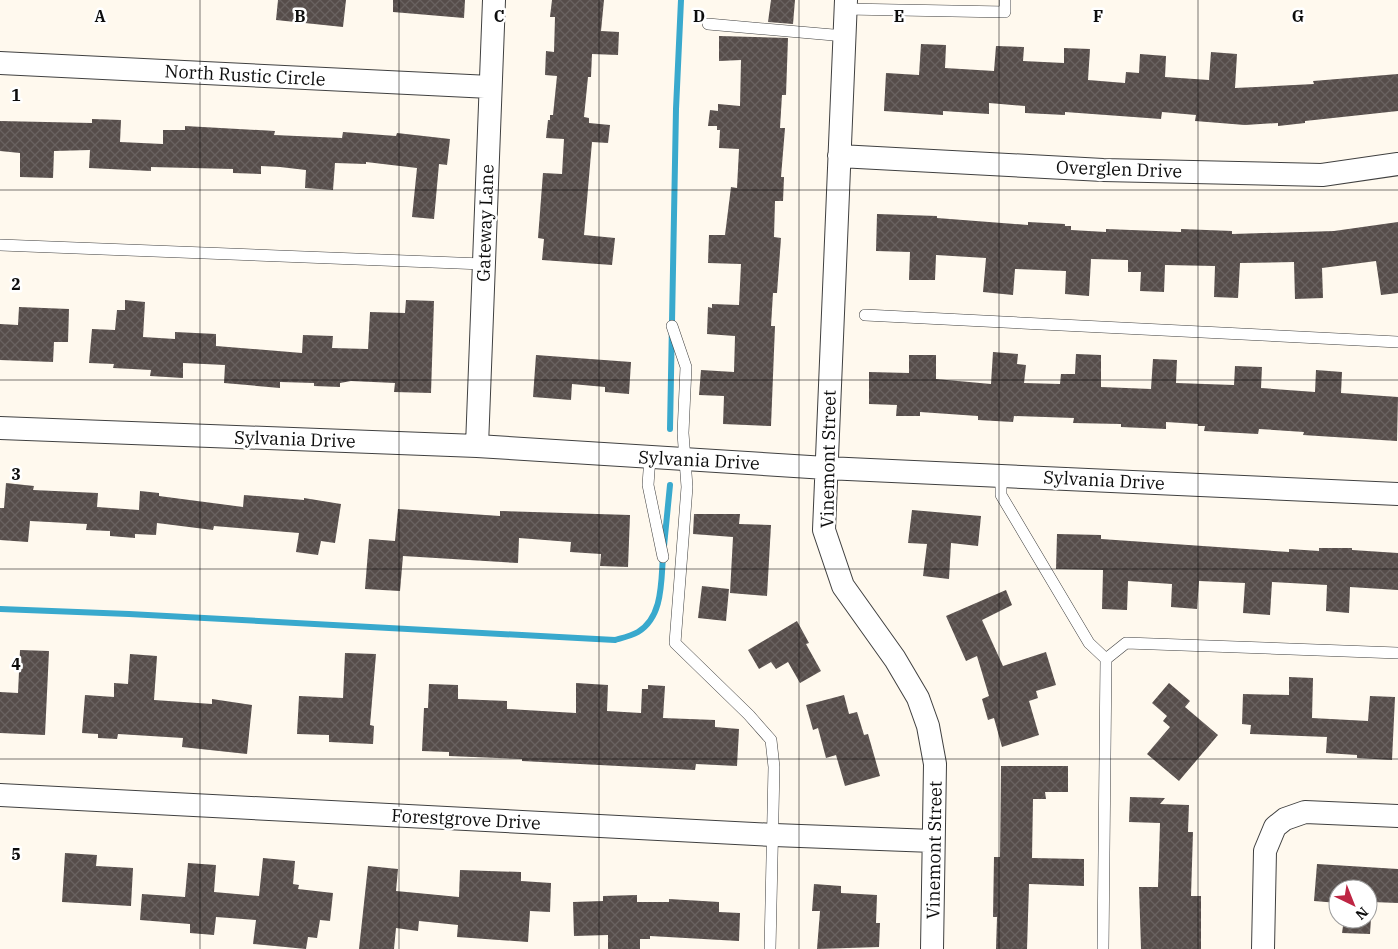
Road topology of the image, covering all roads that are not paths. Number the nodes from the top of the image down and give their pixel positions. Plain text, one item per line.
1 (494, 0) edge
2 (1005, 0) edge
3 (846, 5) edge
4 (708, 24) dead end
5 (845, 36) junction
6 (0, 63) edge
7 (490, 87) junction
8 (839, 156) junction
9 (1398, 164) edge
10 (0, 245) edge
11 (484, 264) junction
12 (865, 315) dead end
13 (672, 326) dead end
14 (1398, 342) edge
15 (0, 428) edge
16 (477, 446) junction
17 (650, 457) junction
18 (684, 459) junction
19 (826, 468) junction
20 (1001, 475) junction
21 (1398, 494) edge
22 (663, 557) dead end
23 (1398, 653) edge
24 (1106, 659) junction
25 (0, 795) edge
26 (1398, 816) edge
27 (774, 835) junction
28 (932, 841) junction
29 (770, 949) edge
30 (932, 949) edge
31 (1103, 949) edge
32 (1263, 949) edge

1 - 7 street, Gateway Lane
2 - 3 lane
3 - 5 street, Vinemont Street
4 - 5 lane
5 - 8 street, Vinemont Street
6 - 7 street, North Rustic Circle
7 - 11 street, Gateway Lane
8 - 9 street, Overglen Drive
8 - 19 street, Vinemont Street
10 - 11 lane
11 - 16 street, Gateway Lane
12 - 14 lane
13 - 18 lane
15 - 16 street, Sylvania Drive
16 - 17 street, Sylvania Drive
17 - 18 street, Sylvania Drive
17 - 22 lane
18 - 19 street, Sylvania Drive
18 - 27 lane
19 - 20 street, Sylvania Drive
19 - 28 street, Vinemont Street
20 - 21 street, Sylvania Drive
20 - 24 lane
23 - 24 lane
24 - 31 lane
25 - 27 street, Forestgrove Drive
26 - 32 street
27 - 28 street, Forestgrove Drive
27 - 29 lane
28 - 30 street, Vinemont Street

